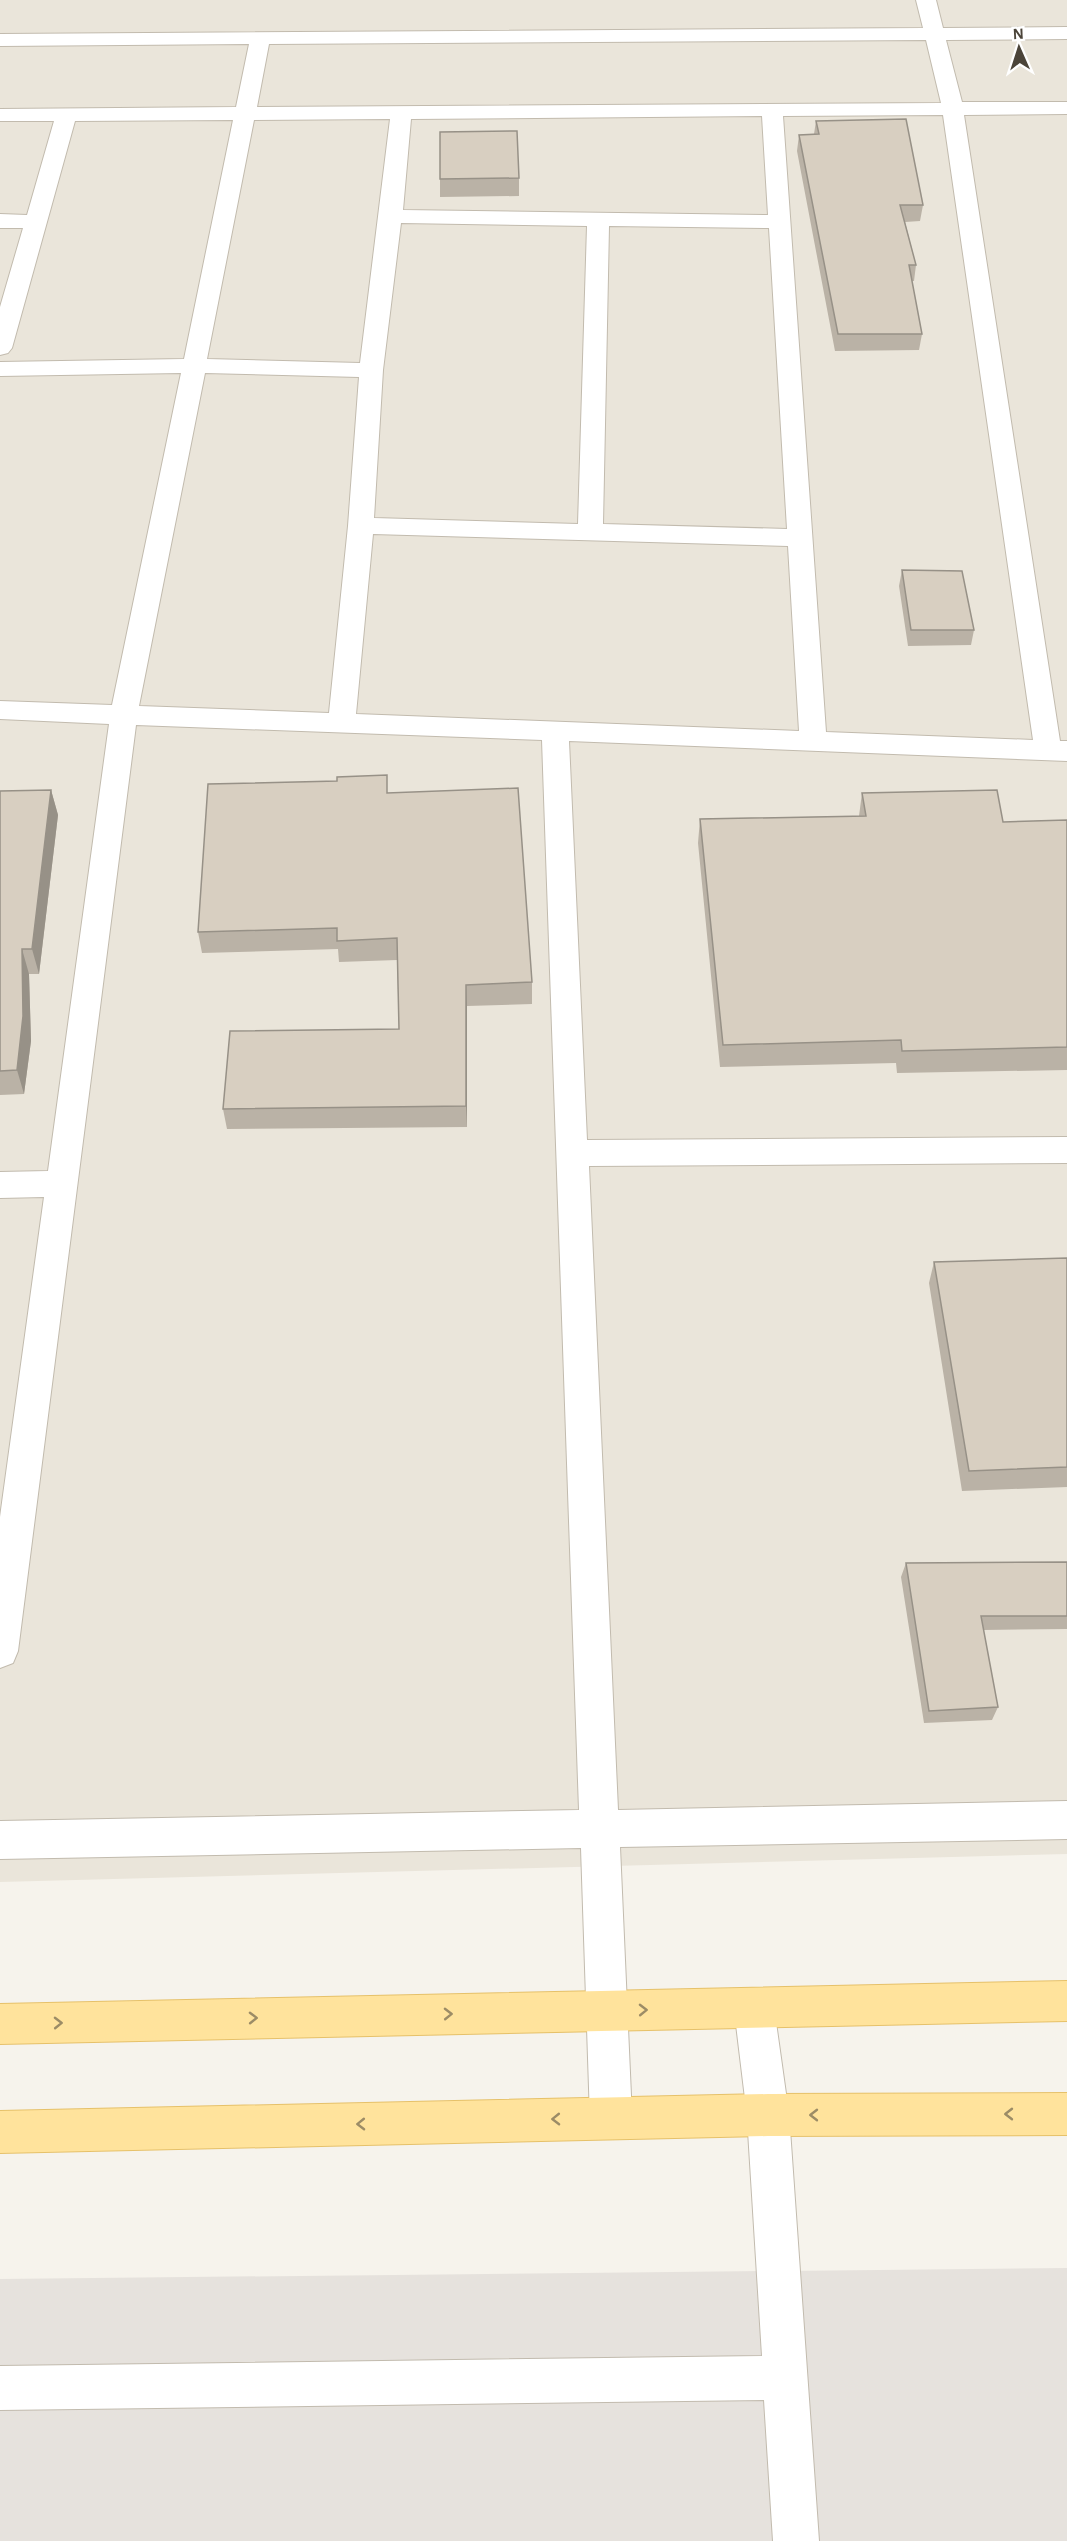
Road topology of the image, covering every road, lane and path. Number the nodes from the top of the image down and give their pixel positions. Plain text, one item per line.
1 (926, 0) edge
2 (1067, 33) edge
3 (935, 35) junction
4 (260, 39) junction
5 (0, 40) edge
6 (1067, 108) edge
7 (953, 109) junction
8 (772, 110) junction
9 (401, 113) junction
10 (244, 114) junction
11 (66, 115) junction
12 (0, 116) edge
13 (391, 216) junction
14 (598, 219) junction
15 (0, 221) edge
16 (36, 222) junction
17 (780, 222) junction
18 (0, 348) edge
19 (194, 366) junction
20 (0, 369) edge
21 (371, 370) junction
22 (361, 526) junction
23 (590, 532) junction
24 (800, 538) junction
25 (0, 710) edge
26 (124, 715) junction
27 (342, 723) junction
28 (555, 731) junction
29 (813, 741) junction
30 (1057, 751) edge
31 (1067, 1150) edge
32 (572, 1153) junction
33 (62, 1184) junction
34 (0, 1185) edge
35 (0, 1651) edge
36 (1067, 1821) edge
37 (600, 1829) junction
38 (0, 1840) edge
39 (1067, 2001) edge
40 (754, 2008) junction
41 (607, 2011) junction
42 (0, 2024) edge
43 (1067, 2114) edge
44 (768, 2115) junction
45 (611, 2118) junction
46 (0, 2132) edge
47 (785, 2378) junction
48 (0, 2388) edge
49 (796, 2541) edge

1 - 3 street
2 - 3 street
3 - 4 street
3 - 7 street
4 - 5 street
4 - 10 street
6 - 7 street
7 - 8 street
7 - 30 street
8 - 9 street
8 - 17 street
9 - 10 street
9 - 13 street
10 - 11 street
10 - 19 street
11 - 12 street
11 - 16 street
13 - 14 street
13 - 21 street
14 - 17 street
14 - 23 street
15 - 16 street
16 - 18 street
17 - 24 street
19 - 20 street
19 - 21 street
19 - 26 street
21 - 22 street
22 - 23 street
22 - 27 street
23 - 24 street
24 - 29 street
25 - 26 street
26 - 27 street
26 - 33 street
27 - 28 street
28 - 29 street
28 - 32 street
29 - 30 street
31 - 32 street
32 - 37 street
33 - 34 street
33 - 35 street
36 - 37 street
37 - 38 street
37 - 41 street
39 - 40 main road
41 -> 40 main road
40 - 44 street
42 -> 41 main road
41 - 45 street
43 -> 44 main road
44 - 45 main road
44 - 47 street
45 -> 46 main road
47 - 48 street
47 - 49 street

